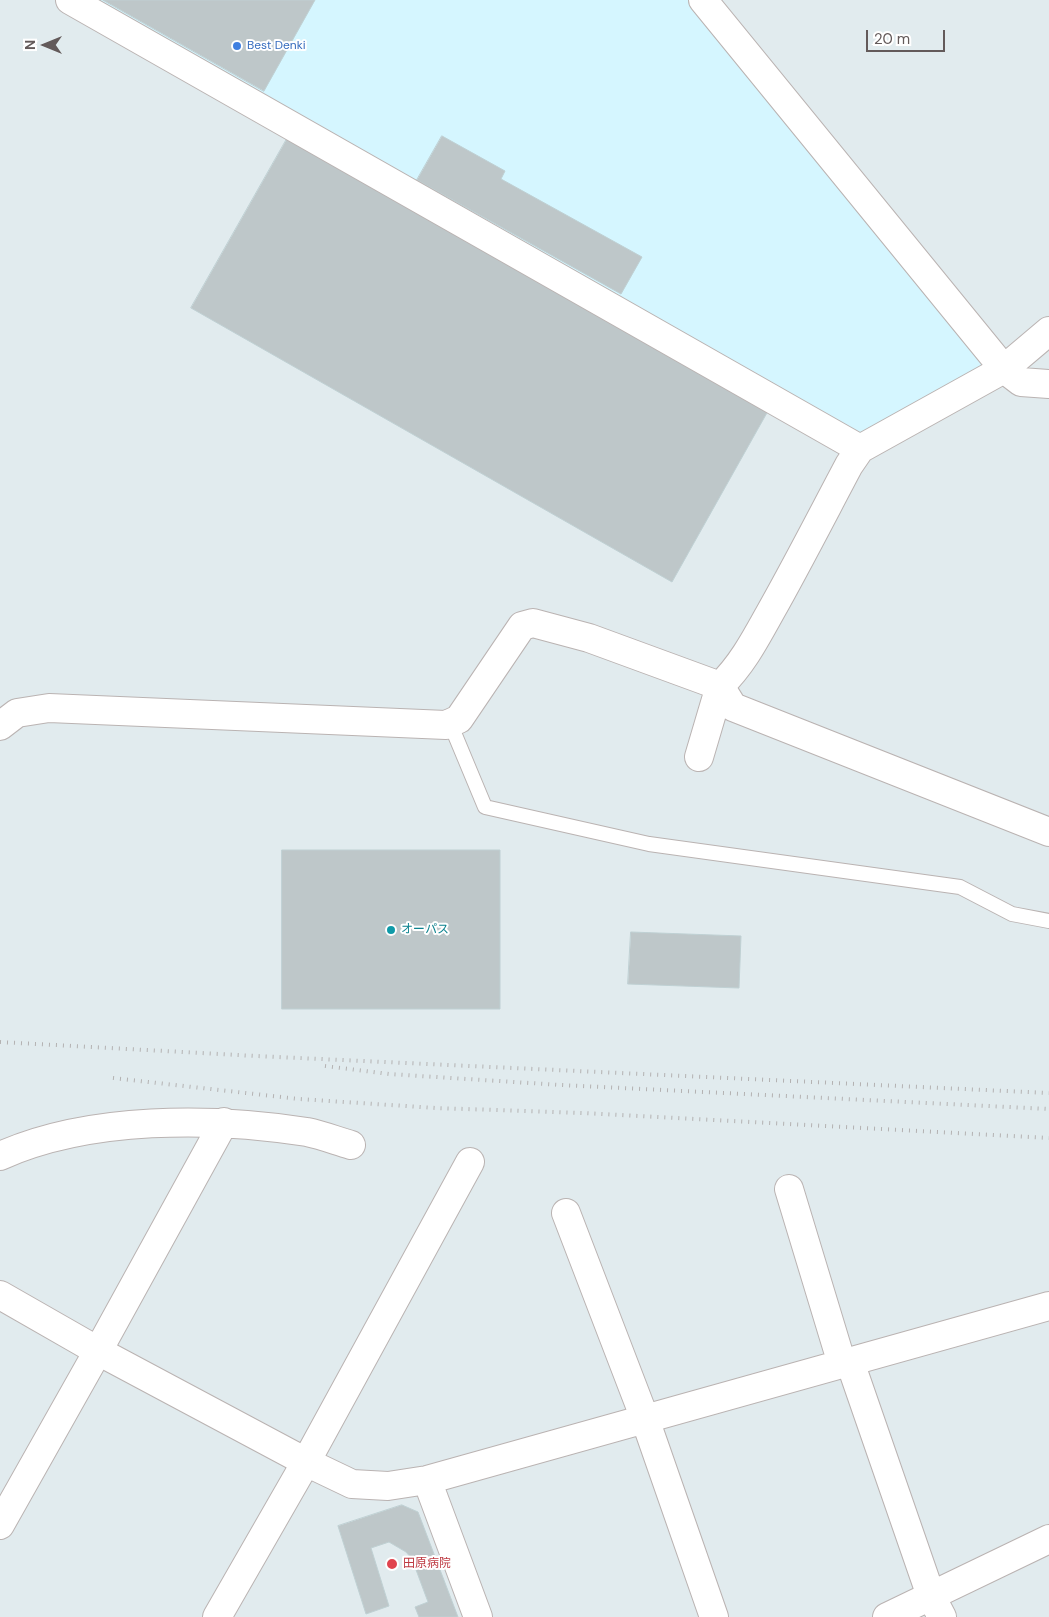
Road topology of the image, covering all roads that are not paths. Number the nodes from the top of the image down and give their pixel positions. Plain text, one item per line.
1 (70, 0) edge
2 (704, 0) edge
3 (1049, 331) edge
4 (1004, 369) junction
5 (1049, 384) edge
6 (860, 449) junction
7 (720, 686) junction
8 (450, 723) junction
9 (0, 726) edge
10 (699, 756) dead end
11 (1049, 832) edge
12 (1049, 921) edge
13 (224, 1122) junction
14 (352, 1145) dead end
15 (0, 1156) edge
16 (470, 1162) dead end
17 (788, 1190) dead end
18 (566, 1213) dead end
19 (0, 1295) edge
20 (1049, 1306) edge
21 (98, 1351) junction
22 (846, 1363) junction
23 (646, 1418) junction
24 (306, 1462) junction
25 (427, 1480) junction
26 (0, 1525) edge
27 (1049, 1539) edge
28 (936, 1606) edge
29 (217, 1617) edge
30 (478, 1617) edge
31 (714, 1617) edge
32 (887, 1617) edge

1 - 6 street
2 - 4 street
3 - 4 street
4 - 5 street
4 - 6 street
6 - 7 street
7 - 8 street
7 - 10 street
7 - 11 street
8 - 9 street
8 - 12 lane
13 - 14 street
13 - 15 street
13 - 21 street
16 - 24 street
17 - 22 street
18 - 23 street
19 - 21 street
20 - 22 street
21 - 24 street
21 - 26 street
22 - 23 street
22 - 28 street
23 - 25 street
23 - 31 street
24 - 25 street
24 - 29 street
25 - 30 street
27 - 28 street
28 - 32 street

